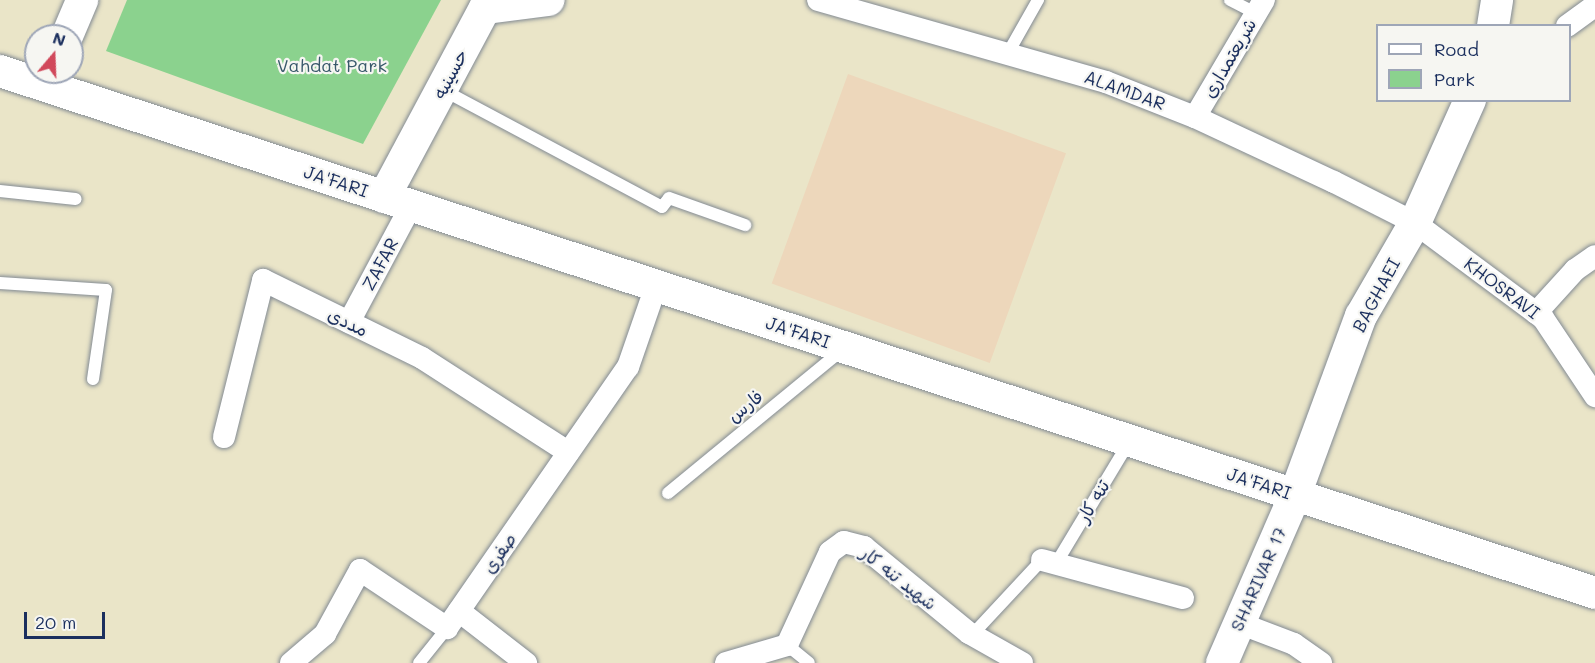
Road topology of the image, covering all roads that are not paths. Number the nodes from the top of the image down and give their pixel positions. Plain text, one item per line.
1 (82, 0) edge
2 (548, 0) edge
3 (818, 0) edge
4 (1038, 0) edge
5 (1230, 0) edge
6 (1497, 0) edge
7 (857, 6) edge
8 (1595, 6) edge
9 (1260, 7) edge
10 (72, 24) edge
11 (1494, 24) edge
12 (1570, 24) edge
13 (1008, 53) junction
14 (0, 71) edge
15 (24, 75) edge
16 (63, 84) edge
17 (442, 89) junction
18 (1470, 102) edge
19 (1195, 117) junction
20 (0, 192) edge
21 (76, 199) dead end
22 (398, 201) junction
23 (1415, 223) junction
24 (745, 225) dead end
25 (1595, 256) edge
26 (0, 283) edge
27 (656, 286) junction
28 (1536, 313) junction
29 (349, 322) junction
30 (845, 347) junction
31 (93, 379) dead end
32 (1595, 396) edge
33 (224, 437) dead end
34 (1130, 441) junction
35 (568, 452) junction
36 (668, 493) dead end
37 (1295, 495) junction
38 (1049, 561) junction
39 (1595, 593) edge
40 (1184, 598) dead end
41 (453, 619) junction
42 (1239, 623) junction
43 (972, 635) junction
44 (787, 645) junction
45 (291, 663) edge
46 (419, 663) edge
47 (526, 663) edge
48 (726, 663) edge
49 (809, 663) edge
50 (1022, 663) edge
51 (1222, 663) edge
52 (1321, 663) edge

1 - 10 street
2 - 17 street, حسینیه
3 - 7 street, ALAMDAR
4 - 13 lane
5 - 9 lane
6 - 11 street
7 - 13 street, ALAMDAR
8 - 12 street
9 - 19 street, شریعتمداری
13 - 19 street, ALAMDAR
14 - 15 street, JA'FARI
16 - 22 street, JA'FARI
17 - 22 street, حسینیه
17 - 24 lane
18 - 23 street, BAGHAEI
19 - 23 street, ALAMDAR
20 - 21 lane
22 - 27 street, JA'FARI
22 - 29 street, ZAFAR
23 - 28 street, KHOSRAVI
23 - 37 street, BAGHAEI
25 - 28 street
26 - 31 lane
27 - 30 street, JA'FARI
27 - 35 street, صفری
28 - 32 street, KHOSRAVI
29 - 33 street, مددی
29 - 35 street, مددی
30 - 34 street, JA'FARI
30 - 36 lane, فارس
34 - 37 street, JA'FARI
34 - 38 lane, تنه کار
35 - 41 street, صفری
37 - 39 street, JA'FARI
37 - 42 street, SHARIVAR 17
38 - 40 street
38 - 43 lane, تنه کار
41 - 45 street
41 - 46 lane
41 - 47 street
42 - 51 street, SHARIVAR 17
42 - 52 street
43 - 44 street, شهید تنه کار
43 - 50 street, شهید تنه کار
44 - 48 street
44 - 49 lane

